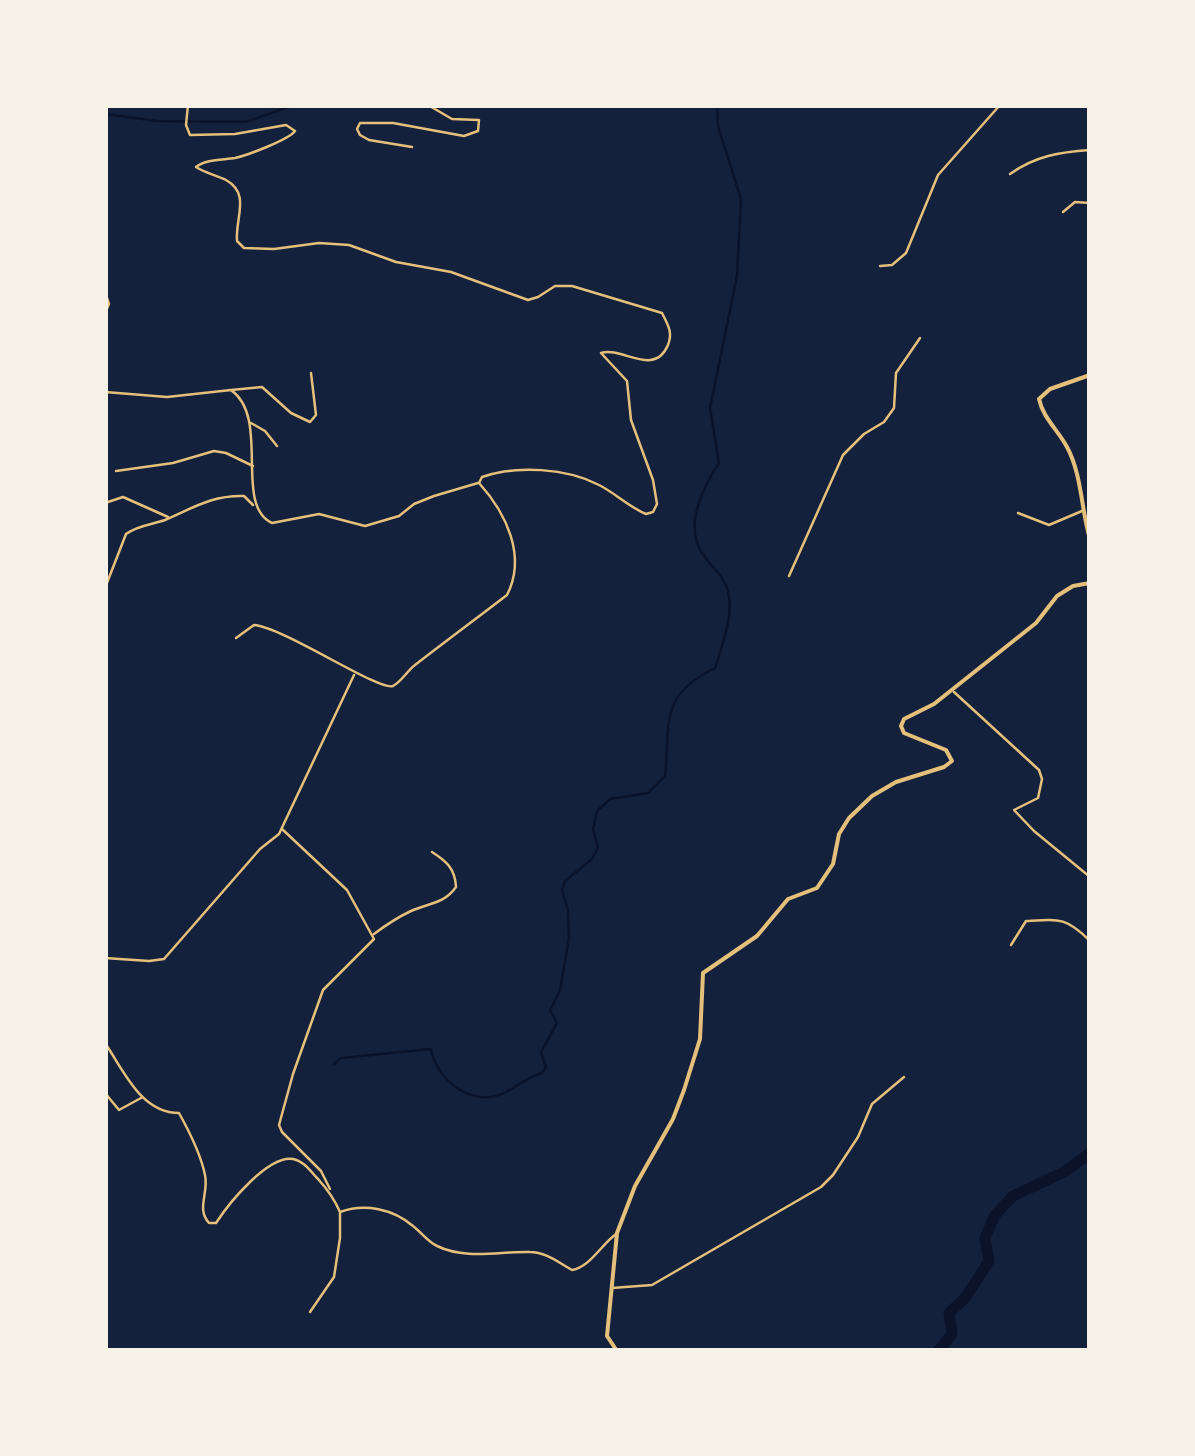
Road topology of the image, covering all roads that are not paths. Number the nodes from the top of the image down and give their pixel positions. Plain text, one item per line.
1 (188, 105) edge
2 (428, 105) edge
3 (1000, 105) edge
4 (412, 147) dead end
5 (1090, 150) edge
6 (1010, 174) dead end
7 (1090, 203) edge
8 (1063, 212) dead end
9 (880, 266) dead end
10 (105, 292) edge
11 (105, 312) edge
12 (920, 338) dead end
13 (311, 373) dead end
14 (1090, 374) edge
15 (232, 390) junction
16 (105, 392) edge
17 (250, 422) junction
18 (277, 446) dead end
19 (254, 466) junction
20 (116, 470) dead end
21 (479, 483) junction
22 (105, 502) edge
23 (254, 506) junction
24 (1082, 511) junction
25 (1018, 513) dead end
26 (170, 517) junction
27 (1090, 539) edge
28 (789, 576) dead end
29 (1090, 584) edge
30 (105, 588) edge
31 (236, 638) dead end
32 (356, 674) junction
33 (952, 690) junction
34 (282, 829) junction
35 (432, 852) dead end
36 (1090, 877) edge
37 (373, 935) junction
38 (1090, 942) edge
39 (1011, 945) dead end
40 (105, 958) edge
41 (105, 1043) edge
42 (904, 1076) dead end
43 (105, 1092) edge
44 (142, 1097) junction
45 (333, 1195) junction
46 (340, 1212) junction
47 (617, 1234) junction
48 (610, 1288) junction
49 (310, 1312) dead end
50 (617, 1351) edge

1 - 21 street
2 - 4 street
3 - 9 street
5 - 6 street
7 - 8 street
10 - 11 street
12 - 28 street
13 - 15 street
14 - 24 street
15 - 16 street
15 - 17 street
17 - 18 street
17 - 19 street
19 - 20 street
19 - 23 street
21 - 23 street
21 - 32 street
22 - 26 street
23 - 26 street
24 - 25 street
24 - 27 street
26 - 30 street
29 - 33 street
31 - 32 street
32 - 34 street
33 - 36 street
33 - 47 street
34 - 37 street
34 - 40 street
35 - 37 street
37 - 45 street
38 - 39 street
41 - 44 street
42 - 48 street
43 - 44 street
44 - 45 street
45 - 46 street
46 - 47 street
46 - 49 street
47 - 48 street
48 - 50 street

